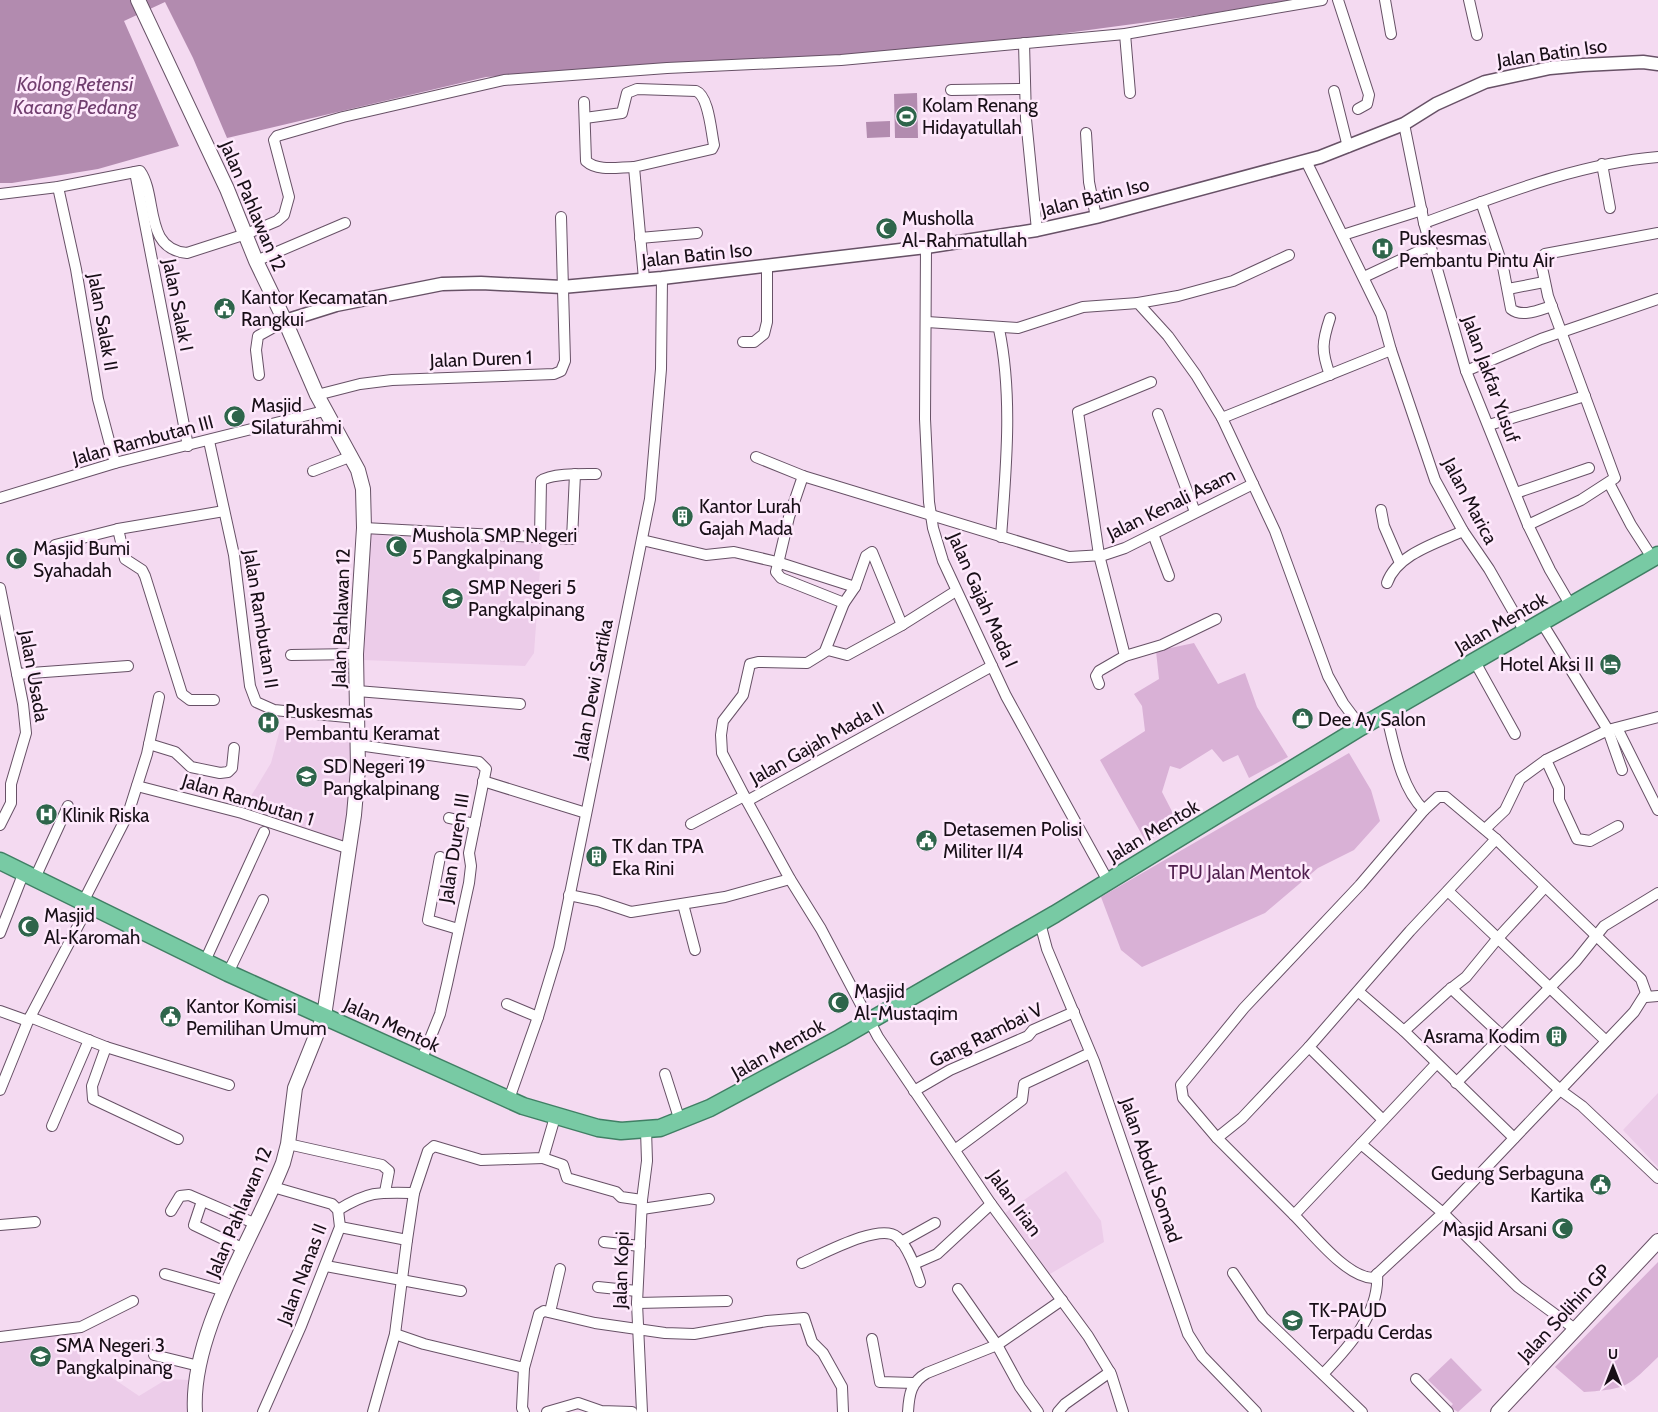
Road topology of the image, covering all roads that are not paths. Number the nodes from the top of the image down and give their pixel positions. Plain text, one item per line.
1 (138, 0) edge
2 (1322, 0) edge
3 (1338, 0) edge
4 (1385, 0) edge
5 (1470, 0) edge
6 (1125, 34) junction
7 (1391, 34) dead end
8 (1477, 35) dead end
9 (1024, 43) junction
10 (1658, 64) edge
11 (1026, 89) junction
12 (951, 90) dead end
13 (1334, 91) dead end
14 (1130, 92) dead end
15 (584, 102) dead end
16 (1358, 109) dead end
17 (584, 118) junction
18 (1404, 124) junction
19 (1086, 133) dead end
20 (1348, 147) junction
21 (1658, 157) edge
22 (1306, 161) junction
23 (1602, 164) junction
24 (634, 166) junction
25 (135, 170) junction
26 (58, 187) junction
27 (0, 194) edge
28 (1481, 202) junction
29 (1610, 208) dead end
30 (1422, 210) junction
31 (561, 217) dead end
32 (1096, 217) junction
33 (345, 223) dead end
34 (1424, 223) junction
35 (1037, 230) junction
36 (697, 233) dead end
37 (1658, 233) edge
38 (246, 234) junction
39 (1343, 235) junction
40 (640, 238) junction
41 (1430, 246) junction
42 (926, 247) junction
43 (1290, 255) dead end
44 (256, 261) junction
45 (767, 266) junction
46 (1364, 277) junction
47 (662, 278) junction
48 (644, 279) junction
49 (1544, 282) junction
50 (562, 287) junction
51 (1508, 289) junction
52 (1658, 299) edge
53 (1138, 303) junction
54 (1552, 306) junction
55 (1330, 318) dead end
56 (285, 321) junction
57 (928, 322) junction
58 (999, 329) junction
59 (1561, 332) junction
60 (743, 342) dead end
61 (1391, 350) junction
62 (1466, 371) junction
63 (259, 374) dead end
64 (1330, 375) junction
65 (1151, 382) dead end
66 (317, 395) junction
67 (1585, 396) junction
68 (324, 411) junction
69 (1158, 414) dead end
70 (1222, 418) junction
71 (1488, 425) junction
72 (209, 441) junction
73 (188, 446) junction
74 (352, 456) junction
75 (756, 457) dead end
76 (115, 463) junction
77 (1590, 468) dead end
78 (313, 471) dead end
79 (575, 474) junction
80 (596, 474) dead end
81 (803, 476) junction
82 (1612, 481) junction
83 (1253, 484) junction
84 (1516, 493) junction
85 (0, 498) edge
86 (1382, 510) dead end
87 (224, 511) junction
88 (1195, 512) junction
89 (931, 515) junction
90 (1528, 525) junction
91 (364, 528) junction
92 (118, 529) junction
93 (1463, 531) junction
94 (1152, 534) junction
95 (1001, 537) junction
96 (540, 538) junction
97 (642, 540) junction
98 (55, 545) dead end
99 (1099, 555) junction
100 (1655, 557) edge
101 (777, 562) junction
102 (1400, 563) junction
103 (1170, 576) dead end
104 (1386, 582) dead end
105 (855, 587) junction
106 (0, 588) edge
107 (956, 591) junction
108 (844, 603) junction
109 (1571, 606) junction
110 (1216, 619) dead end
111 (1542, 624) junction
112 (902, 625) junction
113 (1525, 632) junction
114 (825, 651) junction
115 (356, 654) junction
116 (291, 655) dead end
117 (1125, 656) junction
118 (1474, 662) junction
119 (128, 666) dead end
120 (992, 666) junction
121 (17, 674) junction
122 (1099, 684) dead end
123 (357, 691) junction
124 (159, 696) dead end
125 (214, 700) dead end
126 (520, 704) dead end
127 (1386, 713) junction
128 (1658, 717) edge
129 (356, 718) junction
130 (1361, 727) junction
131 (1613, 729) junction
132 (1515, 734) dead end
133 (149, 744) junction
134 (358, 745) junction
135 (234, 748) dead end
136 (1546, 760) junction
137 (1622, 770) dead end
138 (483, 781) junction
139 (137, 786) junction
140 (745, 798) junction
141 (68, 806) dead end
142 (1424, 810) junction
143 (1658, 810) edge
144 (586, 813) junction
145 (449, 818) dead end
146 (475, 824) junction
147 (691, 824) dead end
148 (0, 826) edge
149 (1618, 826) dead end
150 (1485, 829) junction
151 (264, 832) dead end
152 (1496, 839) junction
153 (350, 849) junction
154 (440, 857) dead end
155 (0, 861) edge
156 (30, 875) junction
157 (790, 879) junction
158 (1108, 881) junction
159 (1545, 887) junction
160 (1448, 891) junction
161 (569, 894) junction
162 (1658, 894) edge
163 (263, 900) dead end
164 (86, 904) junction
165 (683, 904) junction
166 (1040, 923) junction
167 (458, 929) junction
168 (0, 932) edge
169 (1596, 936) junction
170 (1498, 938) junction
171 (695, 950) dead end
172 (205, 962) junction
173 (228, 973) junction
174 (1451, 988) junction
175 (1548, 988) junction
176 (1359, 992) junction
177 (1658, 996) edge
178 (1646, 997) junction
179 (506, 1004) dead end
180 (0, 1011) edge
181 (1074, 1012) junction
182 (324, 1016) junction
183 (538, 1017) junction
184 (29, 1019) junction
185 (869, 1019) junction
186 (1404, 1031) junction
187 (1503, 1034) junction
188 (89, 1040) junction
189 (1606, 1041) junction
190 (106, 1046) junction
191 (1309, 1047) junction
192 (1090, 1053) junction
193 (421, 1060) junction
194 (1436, 1064) junction
195 (665, 1074) dead end
196 (1456, 1084) junction
197 (229, 1085) dead end
198 (0, 1090) edge
199 (1560, 1090) junction
200 (914, 1091) junction
201 (509, 1099) junction
202 (555, 1117) junction
203 (1383, 1120) junction
204 (680, 1121) junction
205 (52, 1126) dead end
206 (646, 1130) junction
207 (1217, 1138) junction
208 (1514, 1138) junction
209 (178, 1139) dead end
210 (288, 1144) junction
211 (1362, 1144) junction
212 (956, 1149) junction
213 (542, 1158) junction
214 (1658, 1178) edge
215 (273, 1187) junction
216 (385, 1192) junction
217 (414, 1193) junction
218 (709, 1199) dead end
219 (202, 1201) junction
220 (642, 1204) junction
221 (991, 1204) junction
222 (338, 1210) junction
223 (170, 1211) dead end
224 (1443, 1213) junction
225 (1294, 1215) junction
226 (35, 1222) dead end
227 (935, 1223) dead end
228 (256, 1224) junction
229 (0, 1225) edge
230 (340, 1227) junction
231 (407, 1240) junction
232 (1658, 1241) edge
233 (604, 1242) dead end
234 (901, 1242) junction
235 (640, 1246) junction
236 (244, 1249) junction
237 (802, 1263) dead end
238 (914, 1264) junction
239 (326, 1266) junction
240 (560, 1269) dead end
241 (1233, 1273) dead end
242 (165, 1274) dead end
243 (1377, 1274) junction
244 (401, 1281) junction
245 (920, 1282) dead end
246 (598, 1287) dead end
247 (958, 1289) dead end
248 (637, 1290) junction
249 (225, 1291) junction
250 (461, 1292) dead end
251 (1062, 1300) junction
252 (133, 1301) dead end
253 (727, 1301) dead end
254 (637, 1302) junction
255 (550, 1312) junction
256 (637, 1329) junction
257 (1575, 1329) junction
258 (395, 1334) junction
259 (0, 1337) edge
260 (872, 1339) dead end
261 (997, 1345) junction
262 (154, 1355) dead end
263 (199, 1366) junction
264 (524, 1368) junction
265 (1110, 1372) junction
266 (1323, 1374) junction
267 (1416, 1379) dead end
268 (914, 1383) junction
269 (194, 1412) edge
270 (263, 1412) edge
271 (374, 1412) edge
272 (524, 1412) edge
273 (547, 1412) edge
274 (632, 1412) edge
275 (642, 1412) edge
276 (842, 1412) edge
277 (908, 1412) edge
278 (1038, 1412) edge
279 (1058, 1412) edge
280 (1123, 1412) edge
281 (1256, 1412) edge
282 (1362, 1412) edge
283 (1448, 1412) edge
284 (1498, 1412) edge

1 - 38 main road, Jalan Pahlawan 12
2 - 6 street
3 - 16 street
4 - 7 street
5 - 8 street
6 - 9 street
6 - 14 street
9 - 11 street
9 - 38 street
10 - 18 street, Jalan Batin Iso
11 - 12 street
11 - 35 street
13 - 20 street
15 - 17 street
17 - 24 street
17 - 24 street
18 - 20 street, Jalan Batin Iso
18 - 30 street, Jalan Jakfar Yusuf
19 - 32 street
20 - 22 street, Jalan Batin Iso
21 - 23 street
22 - 32 street, Jalan Batin Iso
22 - 39 street
23 - 28 street
23 - 29 street
24 - 40 street
25 - 26 street
25 - 38 street
25 - 73 street, Jalan Salak I
26 - 27 street
26 - 76 street, Jalan Salak II
28 - 34 street
28 - 51 street
30 - 34 street, Jalan Jakfar Yusuf
30 - 39 street
31 - 50 street, Jalan Duren 1
32 - 35 street, Jalan Batin Iso
33 - 44 street
34 - 41 street, Jalan Jakfar Yusuf
35 - 42 street, Jalan Batin Iso
36 - 40 street
37 - 49 street
38 - 44 main road, Jalan Pahlawan 12
39 - 46 street
40 - 48 street
41 - 46 street
41 - 62 street, Jalan Jakfar Yusuf
42 - 45 street, Jalan Batin Iso
42 - 57 street, Jalan Gajah Mada I
43 - 53 street
44 - 56 main road, Jalan Pahlawan 12
45 - 47 street, Jalan Batin Iso
45 - 60 street
46 - 61 street, Jalan Marica
47 - 48 street, Jalan Batin Iso
47 - 97 street, Jalan Dewi Sartika
48 - 50 street, Jalan Batin Iso
49 - 51 street
49 - 54 street
50 - 56 street, Jalan Batin Iso
50 - 66 street, Jalan Duren 1
51 - 54 street
52 - 59 street
53 - 58 street
53 - 70 street, Jalan Kenali Asam
54 - 59 street
55 - 64 street
56 - 63 street
56 - 66 main road, Jalan Pahlawan 12
57 - 58 street
57 - 89 street, Jalan Gajah Mada I
58 - 95 street
59 - 62 street
59 - 67 street
61 - 64 street
61 - 93 street, Jalan Marica
62 - 71 street, Jalan Jakfar Yusuf
64 - 70 street
65 - 99 street
66 - 68 main road, Jalan Pahlawan 12
67 - 71 street
67 - 82 street
68 - 72 street, Jalan Rambutan III
68 - 74 main road, Jalan Pahlawan 12
69 - 88 street
70 - 83 street, Jalan Kenali Asam
71 - 84 street, Jalan Jakfar Yusuf
72 - 73 street, Jalan Rambutan III
72 - 87 street, Jalan Rambutan II
73 - 76 street, Jalan Rambutan III
74 - 78 street
74 - 91 main road, Jalan Pahlawan 12
75 - 81 street, Jalan Kenali Asam
76 - 85 street, Jalan Rambutan III
77 - 84 street
79 - 80 street
79 - 96 street
79 - 96 street
81 - 89 street, Jalan Kenali Asam
81 - 101 street
82 - 90 street
82 - 100 street
83 - 88 street, Jalan Kenali Asam
83 - 130 street, Jalan Kenali Asam
84 - 90 street, Jalan Jakfar Yusuf
86 - 102 street
87 - 92 street
87 - 129 street, Jalan Rambutan II
88 - 94 street, Jalan Kenali Asam
89 - 95 street, Jalan Kenali Asam
89 - 107 street, Jalan Gajah Mada I
90 - 109 street, Jalan Jakfar Yusuf
91 - 96 street
91 - 115 main road, Jalan Pahlawan 12
92 - 98 street
92 - 125 street
93 - 102 street
93 - 113 street, Jalan Marica
94 - 99 street, Jalan Kenali Asam
94 - 103 street
95 - 99 street, Jalan Kenali Asam
97 - 101 street
97 - 144 street, Jalan Dewi Sartika
99 - 117 street
100 - 109 highway, Jalan Mentok
101 - 105 street
101 - 108 street
102 - 104 street
105 - 108 street
105 - 112 street
106 - 121 street, Jalan Usada
107 - 112 street
107 - 120 street, Jalan Gajah Mada I
108 - 114 street
109 - 111 highway, Jalan Mentok
110 - 117 street
111 - 113 highway, Jalan Mentok
111 - 131 street
112 - 114 street
113 - 118 highway, Jalan Mentok
114 - 140 street
115 - 116 street
115 - 123 main road, Jalan Pahlawan 12
117 - 122 street
118 - 127 highway, Jalan Mentok
118 - 132 street
119 - 121 street
120 - 140 street, Jalan Gajah Mada II
120 - 158 street, Jalan Gajah Mada I
121 - 148 street, Jalan Usada
123 - 126 street
123 - 129 main road, Jalan Pahlawan 12
124 - 133 street
127 - 130 highway, Jalan Mentok
127 - 142 street
128 - 131 street
129 - 134 main road, Jalan Pahlawan 12
130 - 158 highway, Jalan Mentok
131 - 136 street
131 - 137 street
131 - 143 street
133 - 135 street
133 - 139 street
134 - 138 street, Jalan Duren III
134 - 153 main road, Jalan Pahlawan 12
136 - 149 street
136 - 150 street
138 - 144 street
138 - 146 street, Jalan Duren III
139 - 153 street, Jalan Rambutan 1
139 - 164 street
140 - 147 street
140 - 157 street, Jalan Gajah Mada II
141 - 156 street
142 - 150 street
142 - 207 street
144 - 161 street, Jalan Dewi Sartika
145 - 146 street
146 - 167 street, Jalan Duren III
150 - 152 street
151 - 172 street
152 - 159 street
152 - 160 street
153 - 182 main road, Jalan Pahlawan 12
154 - 167 street
155 - 156 highway, Jalan Mentok
156 - 164 highway, Jalan Mentok
156 - 168 street
157 - 165 street
157 - 185 street, Jalan Gajah Mada II
158 - 166 highway, Jalan Mentok
159 - 169 street
159 - 170 street
160 - 170 street
160 - 176 street
161 - 165 street
161 - 183 street, Jalan Dewi Sartika
162 - 169 street
163 - 173 street
164 - 172 highway, Jalan Mentok
164 - 184 street
165 - 171 street
166 - 181 street, Jalan Abdul Somad
166 - 185 highway, Jalan Mentok
167 - 193 street, Jalan Duren III
169 - 175 street
169 - 178 street
170 - 174 street
170 - 175 street
172 - 173 highway, Jalan Mentok
173 - 182 highway, Jalan Mentok
174 - 186 street
174 - 187 street
175 - 187 street
175 - 189 street
176 - 186 street
176 - 191 street
177 - 178 street
178 - 189 street
179 - 183 street
180 - 184 street
181 - 192 street, Jalan Abdul Somad
181 - 200 street, Gang Rambai V
182 - 193 highway, Jalan Mentok
182 - 210 main road, Jalan Pahlawan 12
183 - 201 street, Jalan Dewi Sartika
184 - 188 street
184 - 198 street
185 - 200 street, Jalan Irian
185 - 204 highway, Jalan Mentok
186 - 194 street
187 - 196 street
187 - 199 street
188 - 190 street
188 - 205 street
189 - 199 street
190 - 197 street
190 - 209 street
191 - 203 street
191 - 207 street
192 - 212 street
192 - 281 street, Jalan Abdul Somad
193 - 201 highway, Jalan Mentok
194 - 196 street
194 - 203 street
195 - 204 street
196 - 208 street
199 - 208 street
199 - 214 street
200 - 212 street, Jalan Irian
201 - 202 highway, Jalan Mentok
202 - 206 highway, Jalan Mentok
202 - 213 street
203 - 211 street
204 - 206 highway, Jalan Mentok
206 - 220 street, Jalan Kopi
207 - 225 street
208 - 224 street
210 - 215 main road, Jalan Pahlawan 12
210 - 216 street
211 - 224 street
211 - 225 street
212 - 221 street, Jalan Irian
213 - 217 street
213 - 220 street
215 - 222 street, Jalan Nanas II
215 - 228 main road, Jalan Pahlawan 12
216 - 217 street
216 - 222 street
217 - 231 street
218 - 220 street
219 - 223 street
219 - 228 street
219 - 236 street
220 - 235 street, Jalan Kopi
221 - 238 street
221 - 251 street, Jalan Irian
222 - 230 street, Jalan Nanas II
224 - 243 street
224 - 257 street
225 - 243 street
226 - 229 street
227 - 234 street
228 - 236 main road, Jalan Pahlawan 12
230 - 231 street
230 - 239 street, Jalan Nanas II
231 - 244 street
232 - 257 main road, Jalan Solihin GP
233 - 235 street
234 - 237 street
234 - 238 street
235 - 248 street, Jalan Kopi
236 - 249 main road, Jalan Pahlawan 12
238 - 245 street
239 - 244 street
239 - 270 street, Jalan Nanas II
240 - 255 street
241 - 266 street
242 - 249 street
243 - 266 street
244 - 250 street
244 - 258 street
246 - 248 street
247 - 261 street
248 - 254 street, Jalan Kopi
249 - 263 main road, Jalan Pahlawan 12
251 - 261 street
251 - 265 street, Jalan Irian
252 - 259 street
253 - 254 street
254 - 256 street, Jalan Kopi
255 - 256 street
255 - 264 street
256 - 275 street, Jalan Kopi
256 - 276 street
257 - 284 main road, Jalan Solihin GP
258 - 264 street
258 - 271 street
260 - 268 street
261 - 268 street
261 - 278 street
262 - 263 street
263 - 269 main road, Jalan Pahlawan 12
264 - 272 street
265 - 279 street
265 - 280 street, Jalan Irian
266 - 282 street
267 - 283 street
268 - 277 street
273 - 274 street

